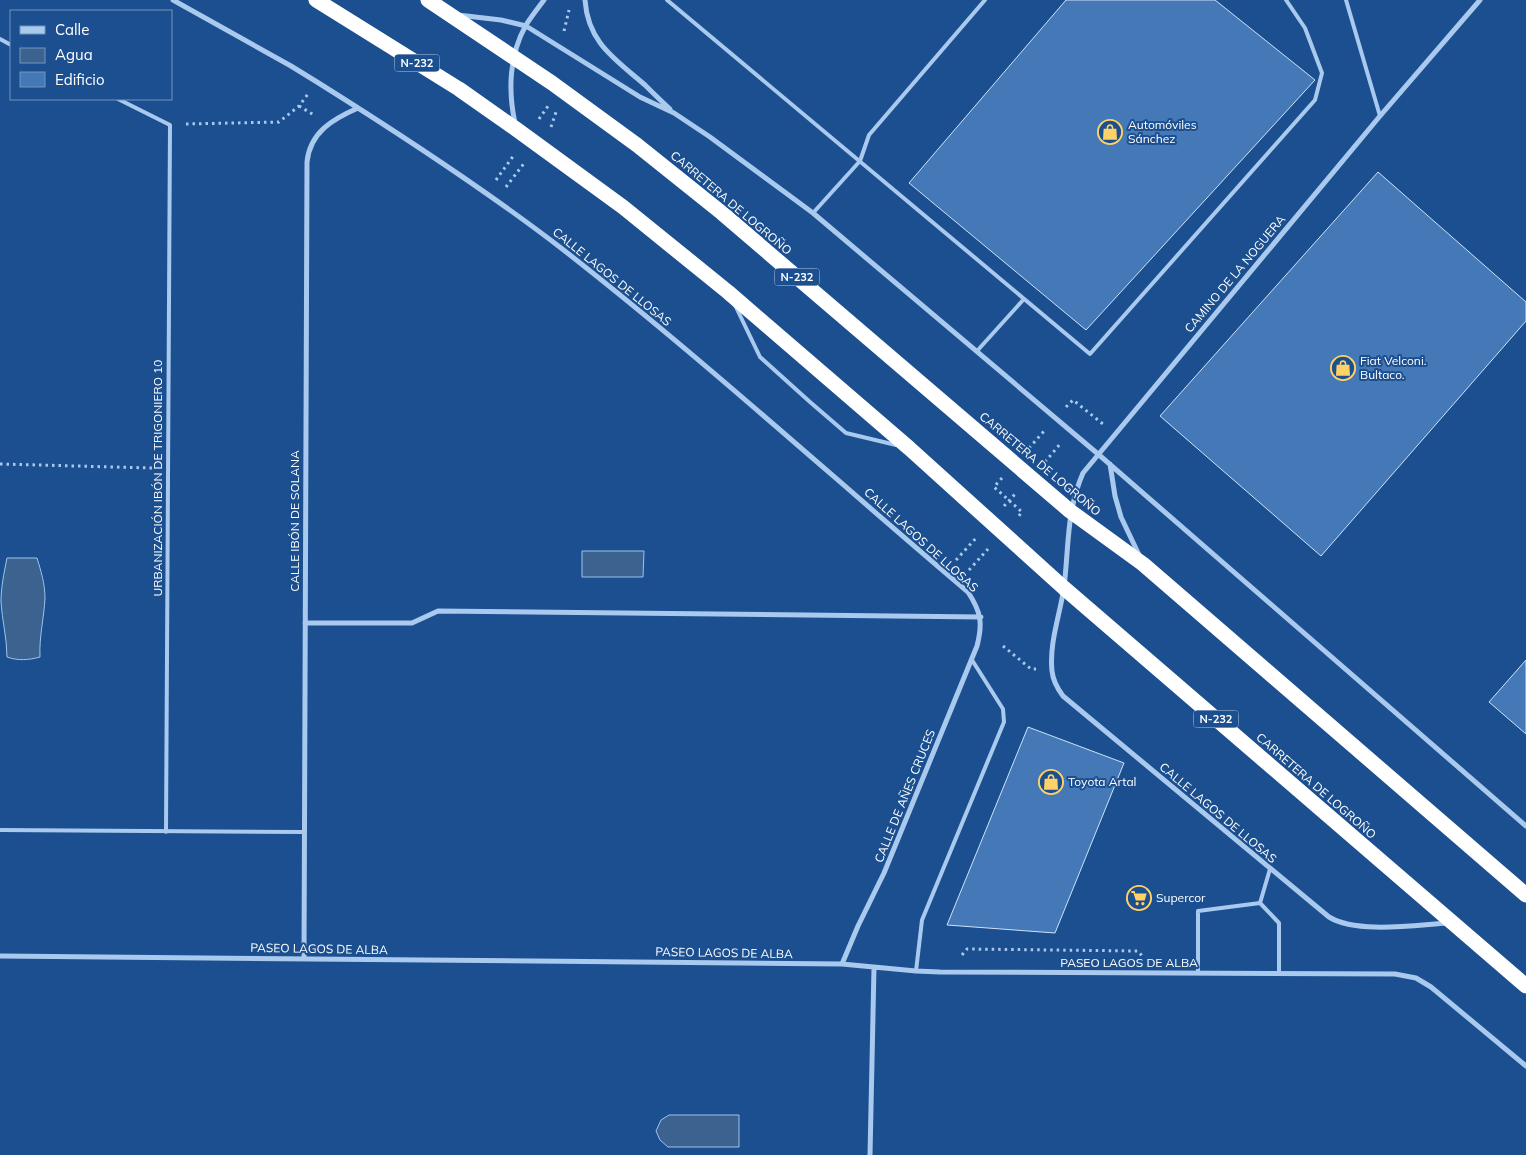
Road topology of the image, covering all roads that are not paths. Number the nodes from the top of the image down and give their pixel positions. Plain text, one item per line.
1 (173, 0) edge
2 (316, 0) edge
3 (428, 0) edge
4 (544, 0) edge
5 (585, 0) edge
6 (666, 0) edge
7 (985, 0) edge
8 (1286, 0) edge
9 (1346, 0) edge
10 (1480, 0) edge
11 (449, 14) junction
12 (526, 26) junction
13 (514, 57) junction
14 (120, 100) edge
15 (358, 108) junction
16 (674, 113) junction
17 (1380, 116) junction
18 (516, 129) junction
19 (860, 160) junction
20 (813, 213) junction
21 (728, 292) junction
22 (1024, 299) junction
23 (977, 351) junction
24 (909, 448) junction
25 (1098, 454) junction
26 (1110, 464) junction
27 (1070, 511) junction
28 (1143, 564) junction
29 (1064, 588) junction
30 (981, 617) junction
31 (305, 623) junction
32 (981, 633) joint
33 (972, 660) junction
34 (1526, 826) edge
35 (0, 830) edge
36 (166, 832) junction
37 (305, 832) junction
38 (1270, 869) junction
39 (1526, 895) edge
40 (1260, 903) junction
41 (1451, 923) junction
42 (0, 956) edge
43 (304, 959) junction
44 (842, 964) junction
45 (874, 968) junction
46 (916, 971) junction
47 (1198, 973) junction
48 (1279, 973) junction
49 (1526, 986) edge
50 (1526, 1066) edge
51 (870, 1155) edge

1 - 15 street, CALLE LAGOS DE LLOSAS
2 - 18 highway, CARRETERA DE LOGROÑO / N-232
3 - 11 highway, CARRETERA DE LOGROÑO / N-232
4 - 12 street
5 - 16 street
6 - 19 lane
7 - 19 lane
8 - 22 lane
9 - 17 lane
10 - 17 street, CAMINO DE LA NOGUERA
11 - 12 street, CARRETERA DE LOGROÑO
11 - 13 highway, CARRETERA DE LOGROÑO / N-232
12 - 13 street
12 - 16 street, CARRETERA DE LOGROÑO
13 - 18 street
13 - 27 highway, CARRETERA DE LOGROÑO / N-232
14 - 36 lane, URBANIZACIÓN IBÓN DE TRIGONIERO 10
15 - 30 street, CALLE LAGOS DE LLOSAS
15 - 31 street, CALLE IBÓN DE SOLANA
16 - 20 street, CARRETERA DE LOGROÑO
17 - 25 street, CAMINO DE LA NOGUERA
18 - 21 highway, CARRETERA DE LOGROÑO / N-232
19 - 20 lane
19 - 22 lane
20 - 23 street, CARRETERA DE LOGROÑO
21 - 24 highway, CARRETERA DE LOGROÑO / N-232
21 - 24 lane, CARRETERA DE LOGROÑO / N-232
22 - 23 lane
23 - 25 street, CARRETERA DE LOGROÑO
24 - 29 highway, CARRETERA DE LOGROÑO / N-232
25 - 26 street, CARRETERA DE LOGROÑO
25 - 27 street, CAMINO DE LA NOGUERA
26 - 28 street, CARRETERA DE LOGROÑO
26 - 34 street, CARRETERA DE LOGROÑO
27 - 28 highway, CARRETERA DE LOGROÑO / N-232
27 - 29 street, CAMINO DE LA NOGUERA
28 - 39 highway, CARRETERA DE LOGROÑO / N-232
29 - 38 street, CALLE LAGOS DE LLOSAS
29 - 41 highway, CARRETERA DE LOGROÑO / N-232
30 - 31 street
30 - 32 street, CALLE LAGOS DE LLOSAS
31 - 37 street, CALLE IBÓN DE SOLANA
32 - 33 street, CALLE DE AÑES CRUCES
33 - 44 street, CALLE DE AÑES CRUCES
33 - 46 lane
35 - 36 lane
36 - 37 lane
37 - 43 street, CALLE IBÓN DE SOLANA
38 - 40 lane
38 - 41 street, CALLE LAGOS DE LLOSAS
40 - 47 lane
40 - 48 lane
41 - 49 highway, CARRETERA DE LOGROÑO / N-232
42 - 43 street, PASEO LAGOS DE ALBA
43 - 44 street, PASEO LAGOS DE ALBA
44 - 45 street, PASEO LAGOS DE ALBA
45 - 46 street, PASEO LAGOS DE ALBA
45 - 51 street
46 - 47 street, PASEO LAGOS DE ALBA
47 - 48 street, PASEO LAGOS DE ALBA
48 - 50 street, PASEO LAGOS DE ALBA

